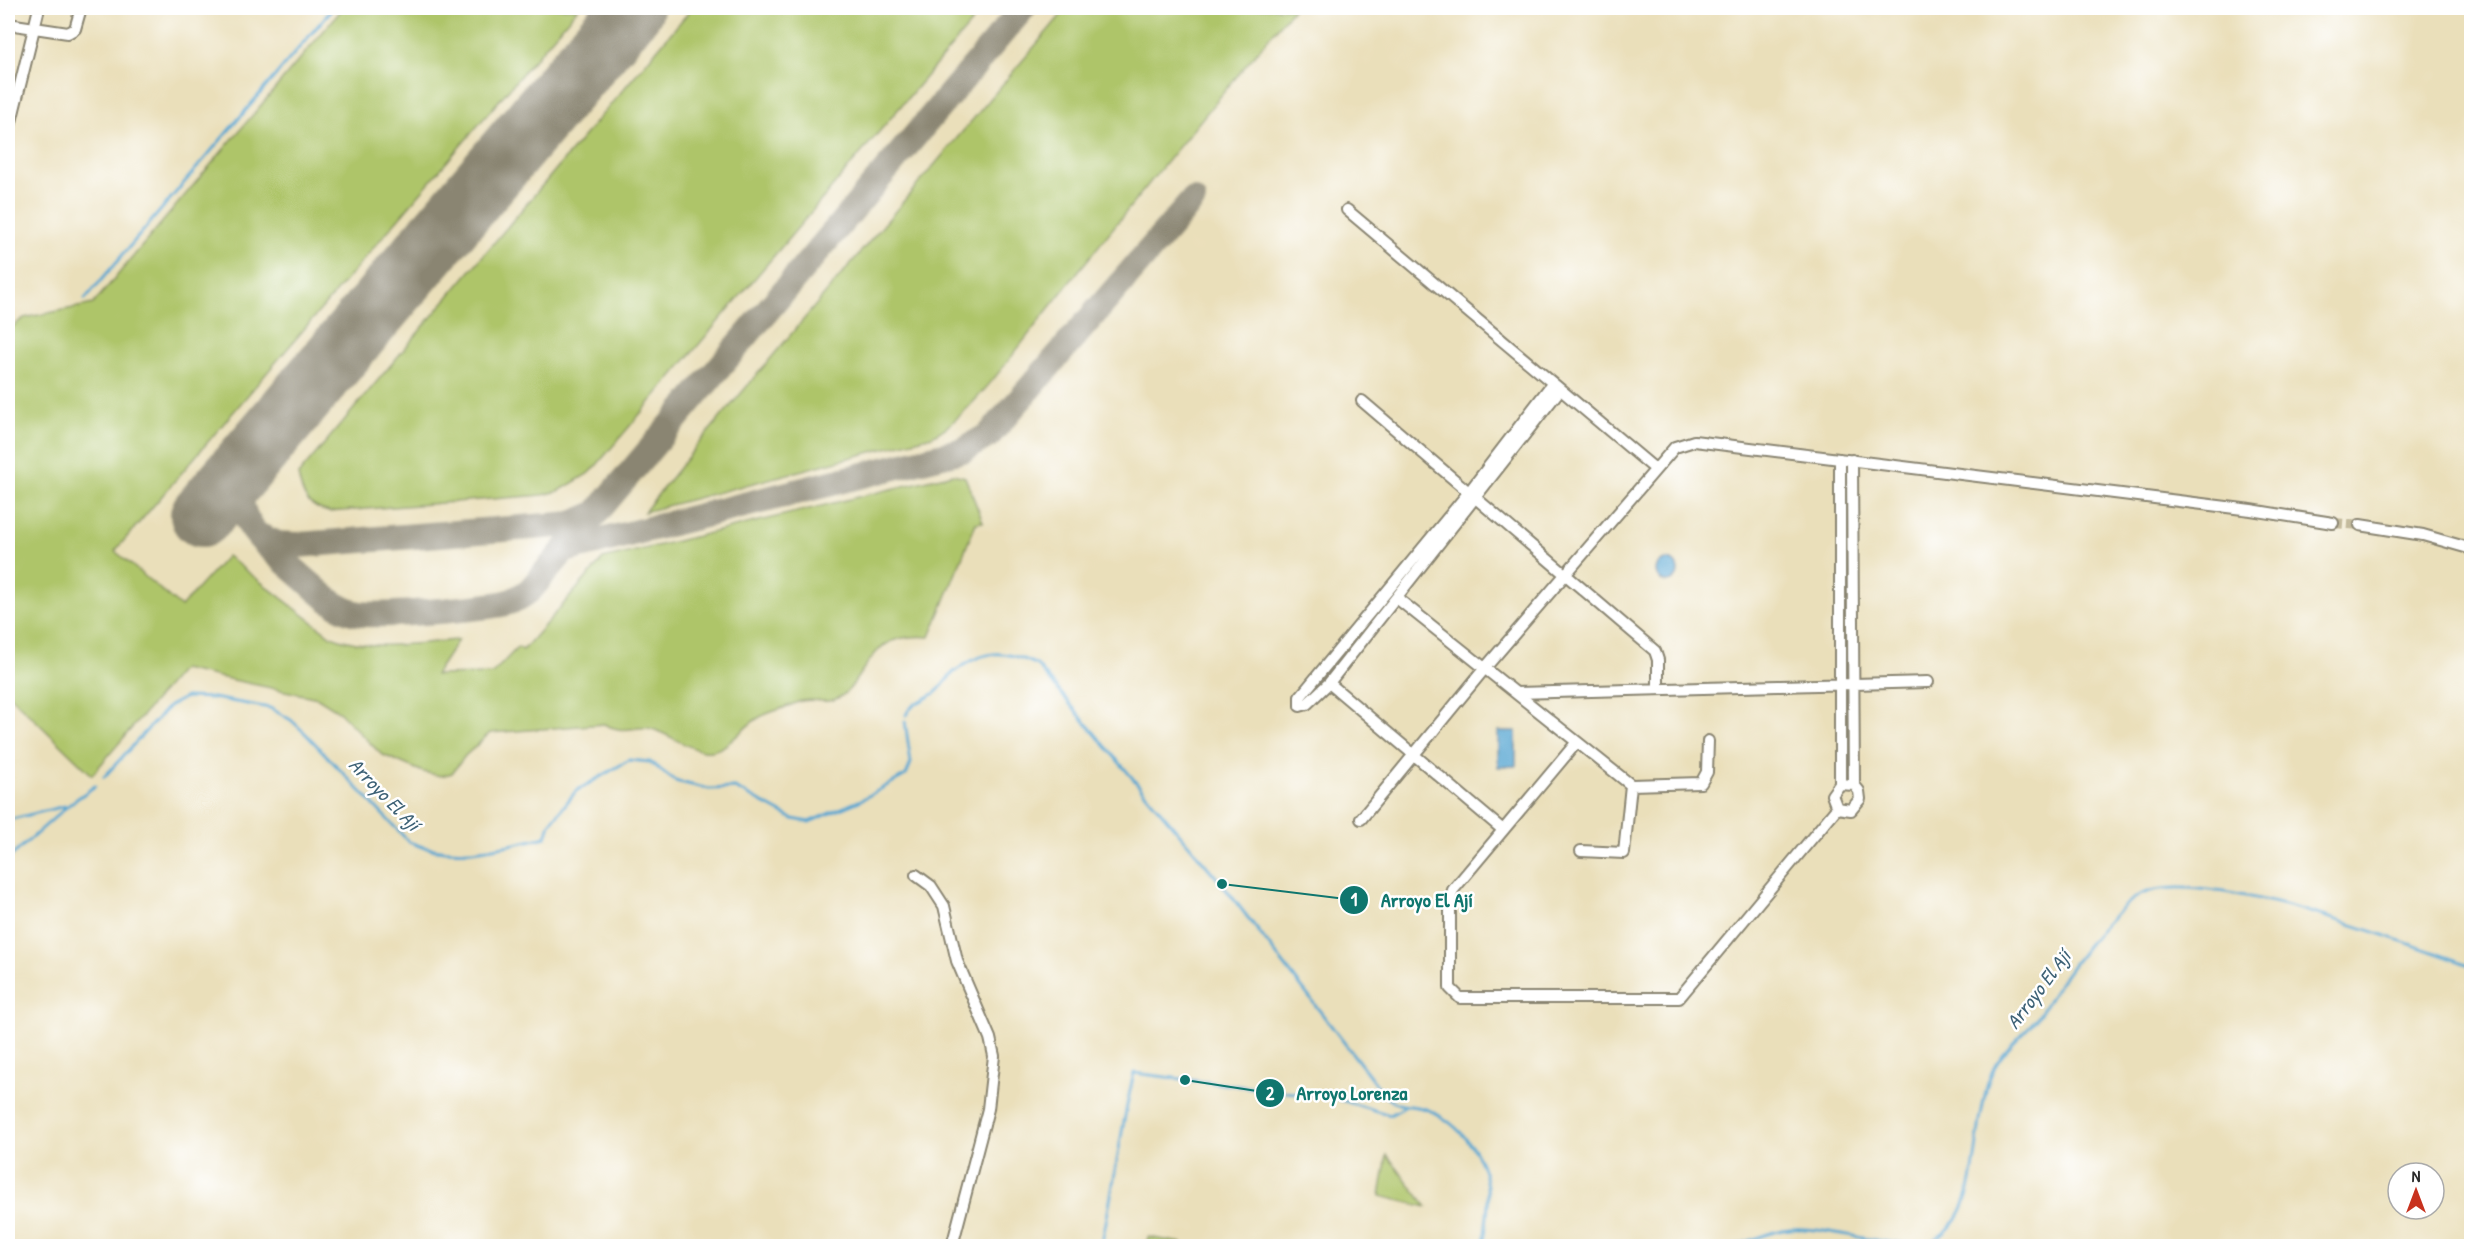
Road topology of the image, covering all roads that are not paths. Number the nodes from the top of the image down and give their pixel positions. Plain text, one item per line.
1 (39, 8) edge
2 (81, 8) edge
3 (8, 24) edge
4 (34, 29) junction
5 (8, 134) edge
6 (1347, 210) dead end
7 (1556, 387) junction
8 (1362, 401) dead end
9 (1840, 459) junction
10 (1852, 460) junction
11 (1656, 469) junction
12 (1472, 494) junction
13 (2333, 523) tunnel mouth
14 (2360, 525) tunnel mouth
15 (2472, 549) edge
16 (1565, 574) junction
17 (1398, 598) junction
18 (1485, 668) junction
19 (1329, 682) junction
20 (1928, 682) dead end
21 (1840, 684) junction
22 (1854, 684) junction
23 (1658, 688) junction
24 (1516, 693) junction
25 (1577, 741) junction
26 (1708, 741) dead end
27 (1415, 755) junction
28 (1840, 784) junction
29 (1631, 785) junction
30 (1854, 785) junction
31 (1837, 808) junction
32 (1361, 819) dead end
33 (1503, 830) junction
34 (1581, 851) dead end
35 (916, 875) dead end
36 (952, 1246) edge

1 - 4 street
2 - 4 street
3 - 4 street
4 - 5 street
6 - 7 street
7 - 11 street
7 - 12 street
8 - 12 street
9 - 10 street
9 - 11 street
9 - 21 street
10 - 13 street
10 - 22 street
11 - 16 street
12 - 16 street
12 - 17 street
12 - 19 street
14 - 15 street
16 - 18 street
16 - 23 street
17 - 18 street
17 - 19 street
18 - 24 street
18 - 27 street
19 - 27 street
20 - 22 street
21 - 22 street
21 - 23 street
21 - 28 street
22 - 30 street
23 - 24 street
24 - 25 street
25 - 29 street
25 - 33 street
26 - 29 street
27 - 32 street
27 - 33 street
28 - 30 street
28 - 31 street
29 - 34 street
30 - 31 street
31 - 33 street
35 - 36 street

